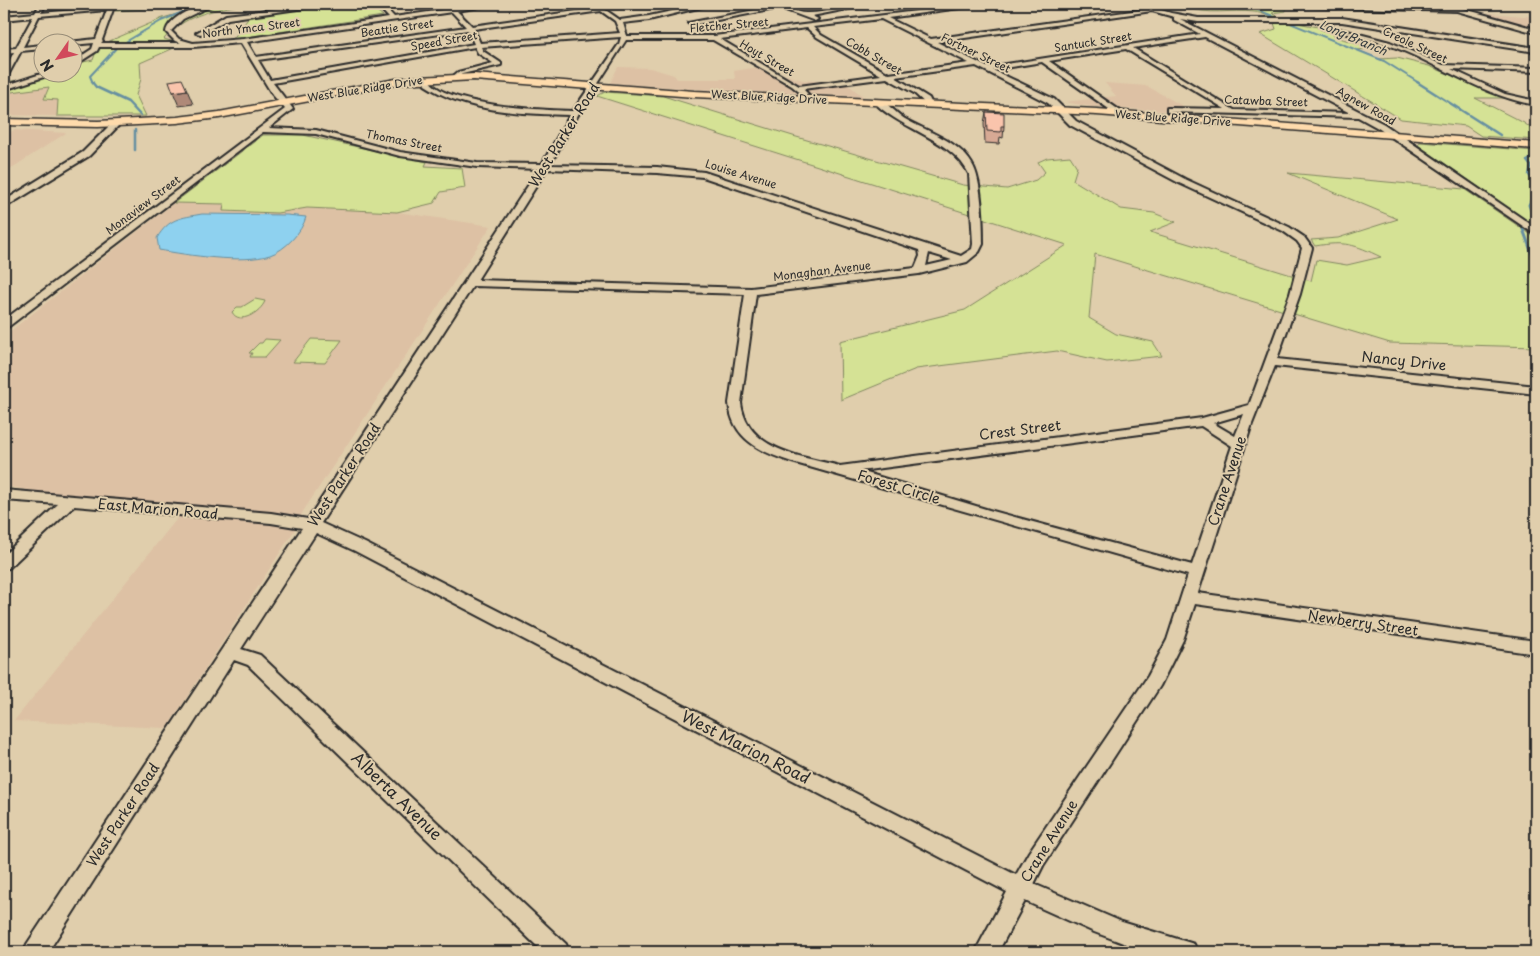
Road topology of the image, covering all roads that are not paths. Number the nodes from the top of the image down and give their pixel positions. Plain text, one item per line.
1 (43, 4) edge
2 (212, 4) edge
3 (329, 4) edge
4 (379, 4) edge
5 (446, 4) edge
6 (494, 4) edge
7 (594, 4) edge
8 (712, 4) edge
9 (870, 4) edge
10 (985, 4) edge
11 (1137, 4) edge
12 (1276, 4) edge
13 (1438, 4) edge
14 (779, 5) edge
15 (111, 6) edge
16 (452, 9) junction
17 (602, 9) junction
18 (1457, 9) junction
19 (1153, 10) junction
20 (37, 15) junction
21 (806, 15) junction
22 (882, 17) junction
23 (1178, 17) junction
24 (4, 18) edge
25 (392, 18) junction
26 (1290, 20) junction
27 (619, 22) junction
28 (691, 23) dead end
29 (828, 24) junction
30 (470, 27) junction
31 (809, 27) junction
32 (1536, 32) edge
33 (199, 33) dead end
34 (1205, 35) junction
35 (624, 36) junction
36 (714, 38) junction
37 (243, 41) junction
38 (930, 41) junction
39 (99, 43) junction
40 (82, 44) edge
41 (192, 45) junction
42 (478, 45) junction
43 (1126, 47) junction
44 (32, 48) edge
45 (19, 49) junction
46 (1536, 50) edge
47 (4, 51) edge
48 (254, 58) junction
49 (82, 59) edge
50 (1043, 60) junction
51 (976, 64) junction
52 (1440, 67) junction
53 (984, 69) junction
54 (1536, 70) edge
55 (888, 76) junction
56 (4, 77) edge
57 (455, 77) junction
58 (32, 79) edge
59 (426, 79) junction
60 (268, 82) junction
61 (594, 86) junction
62 (4, 88) edge
63 (798, 88) junction
64 (808, 99) junction
65 (879, 102) junction
66 (283, 103) junction
67 (1536, 103) edge
68 (928, 104) junction
69 (1059, 110) junction
70 (1170, 110) dead end
71 (1234, 112) junction
72 (575, 113) junction
73 (1119, 114) junction
74 (1360, 115) junction
75 (4, 122) edge
76 (117, 124) junction
77 (262, 130) junction
78 (1394, 135) junction
79 (1536, 146) edge
80 (544, 168) junction
81 (4, 205) edge
82 (1536, 232) edge
83 (923, 248) junction
84 (963, 260) junction
85 (919, 271) junction
86 (469, 283) junction
87 (751, 291) junction
88 (4, 325) edge
89 (1269, 362) junction
90 (1536, 390) edge
91 (1254, 407) junction
92 (1202, 422) junction
93 (1240, 444) junction
94 (841, 470) junction
95 (4, 495) edge
96 (70, 501) junction
97 (312, 525) junction
98 (4, 564) edge
99 (1196, 572) junction
100 (1189, 597) junction
101 (1536, 648) edge
102 (229, 651) junction
103 (1020, 888) junction
104 (35, 952) edge
105 (558, 952) edge
106 (986, 952) edge
107 (1186, 952) edge

1 - 20 street
2 - 41 street
3 - 33 street
4 - 25 street
5 - 16 street
6 - 16 street, North Ymca Street
7 - 17 street
8 - 27 street
9 - 21 street
10 - 22 street, Fletcher Street
11 - 19 street
12 - 18 street
13 - 18 street
14 - 21 street
14 - 28 street
15 - 20 street
15 - 39 street
16 - 25 street, North Ymca Street
16 - 30 street
17 - 27 street
17 - 30 street, Beattie Street
18 - 32 street
19 - 23 street
19 - 38 street
20 - 24 street
20 - 45 street
21 - 29 street
22 - 29 street, Fletcher Street
22 - 38 street, Fortner Street
23 - 26 street, Creole Street
23 - 34 street, Agnew Road
25 - 37 street, North Ymca Street
26 - 46 street
26 - 52 street, Creole Street
27 - 35 street
29 - 31 street, Fletcher Street
30 - 42 street
30 - 48 street, Beattie Street
31 - 36 street, Fletcher Street
31 - 55 street, Cobb Street
34 - 43 street, Santuck Street
34 - 74 street, Agnew Road
35 - 36 street, Fletcher Street
35 - 42 street, Speed Street
35 - 61 street, West Parker Road
36 - 63 street, Hoyt Street
37 - 41 street, North Ymca Street
37 - 48 street
38 - 51 street, Fortner Street
39 - 40 street, North Ymca Street
39 - 41 street, North Ymca Street
39 - 49 street
42 - 57 street
42 - 60 street, Speed Street
43 - 50 street, Santuck Street
43 - 71 street
44 - 45 street
45 - 47 street
45 - 56 street
48 - 60 street
50 - 53 street, Santuck Street
50 - 73 street
51 - 53 street, Fortner Street
51 - 55 street
52 - 54 street
52 - 67 street, Creole Street
53 - 69 street, Fortner Street
55 - 63 street
55 - 68 street, Cobb Street
57 - 59 main road, West Blue Ridge Drive
57 - 61 main road, West Blue Ridge Drive
58 - 62 street
59 - 66 main road, West Blue Ridge Drive
59 - 72 street
60 - 66 street
61 - 64 main road, West Blue Ridge Drive
61 - 72 street, West Parker Road
63 - 64 street, Hoyt Street
64 - 65 main road, West Blue Ridge Drive
65 - 68 main road, West Blue Ridge Drive
65 - 84 street
66 - 76 main road, West Blue Ridge Drive
66 - 77 street, Monaview Street
68 - 69 main road, West Blue Ridge Drive
69 - 73 main road, West Blue Ridge Drive
69 - 89 street, Crane Avenue
70 - 71 street, Catawba Street
71 - 74 street, Catawba Street
72 - 80 street, West Parker Road
73 - 78 main road, West Blue Ridge Drive
74 - 78 street, Agnew Road
75 - 76 main road, West Blue Ridge Drive
76 - 81 street
77 - 80 street, Thomas Street
77 - 88 street, Monaview Street
78 - 79 main road, West Blue Ridge Drive
78 - 82 street, Agnew Road
80 - 83 street, Louise Avenue
80 - 86 street, West Parker Road
83 - 84 street, Louise Avenue
83 - 85 street
84 - 85 street, Monaghan Avenue
85 - 87 street, Monaghan Avenue
86 - 87 street, Monaghan Avenue
86 - 97 street, West Parker Road
87 - 94 street, Forest Circle
89 - 90 street, Nancy Drive
89 - 91 street, Crane Avenue
91 - 92 street, Crest Street
91 - 93 street, Crane Avenue
92 - 93 street
92 - 94 street, Crest Street
93 - 99 street, Crane Avenue
94 - 99 street, Forest Circle
95 - 96 street, East Marion Road
96 - 97 street, East Marion Road
96 - 98 street
97 - 102 street, West Parker Road
97 - 103 street, West Marion Road
99 - 100 street, Crane Avenue
100 - 101 street, Newberry Street
100 - 103 street, Crane Avenue
102 - 104 street, West Parker Road
102 - 105 street, Alberta Avenue
103 - 106 street, Crane Avenue
103 - 107 street, West Marion Road

